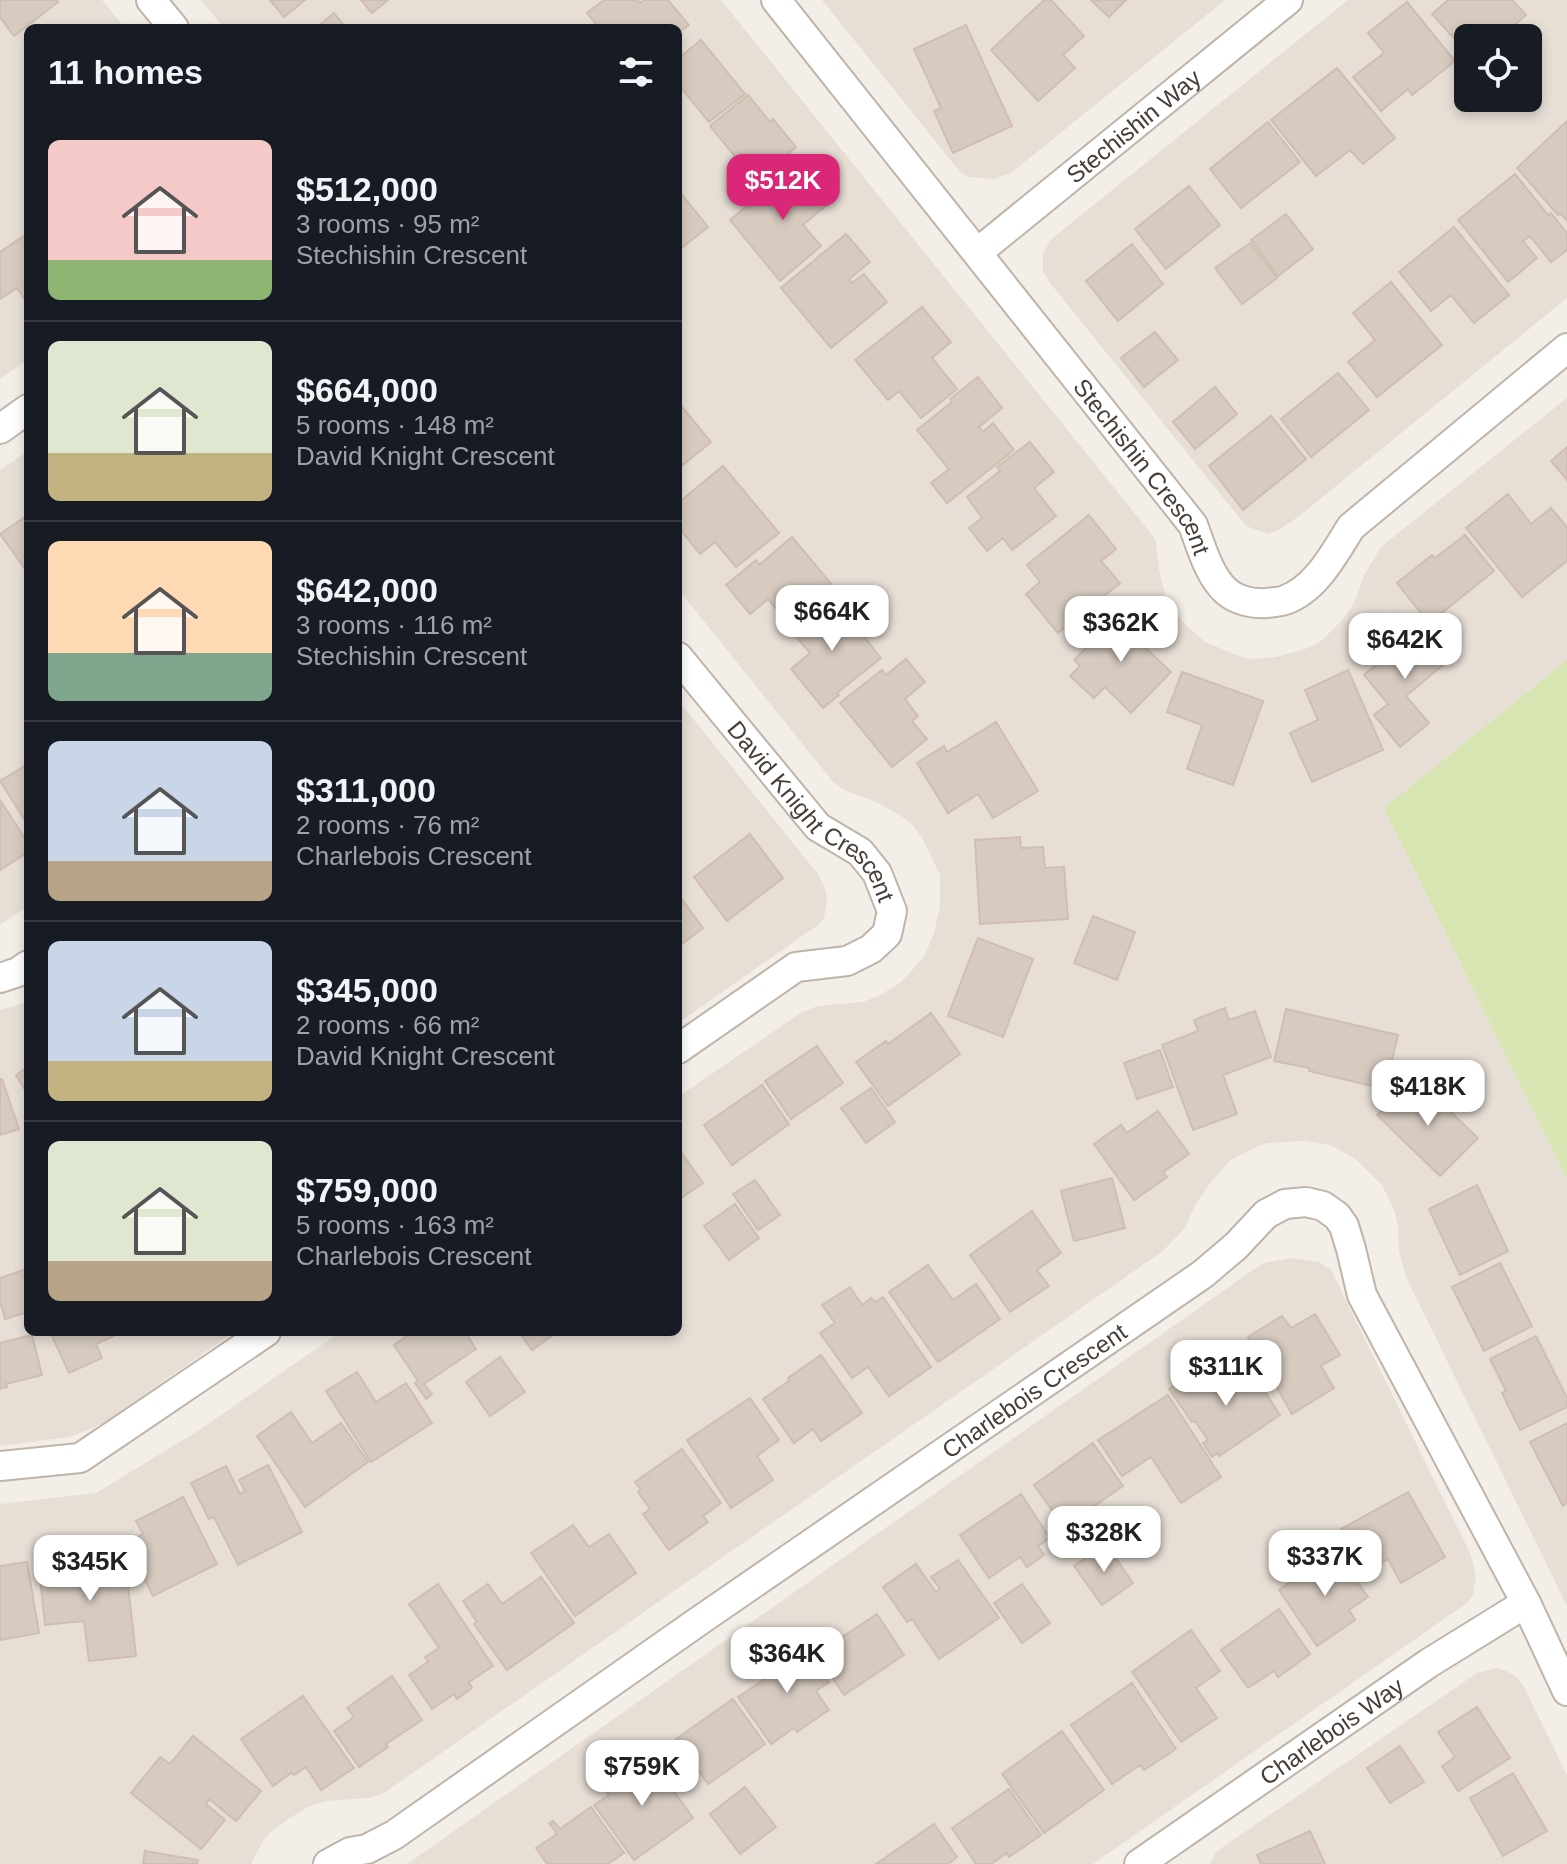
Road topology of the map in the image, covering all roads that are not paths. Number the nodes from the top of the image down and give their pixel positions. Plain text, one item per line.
1 (151, 0) edge
2 (776, 0) edge
3 (1288, 0) edge
4 (171, 24) edge
5 (978, 252) junction
6 (1567, 348) edge
7 (24, 412) edge
8 (0, 429) edge
9 (682, 662) edge
10 (24, 968) edge
11 (0, 978) edge
12 (682, 1046) edge
13 (260, 1336) edge
14 (0, 1466) edge
15 (1526, 1603) junction
16 (1567, 1691) edge
17 (1149, 1861) edge
18 (328, 1864) edge

1 - 4 street
2 - 5 street, Stechishin Crescent
3 - 5 street, Stechishin Way
5 - 6 street, Stechishin Crescent
7 - 8 street
9 - 12 street, David Knight Crescent
10 - 11 street
13 - 14 street
15 - 16 street, Charlebois Crescent
15 - 17 street, Charlebois Way
15 - 18 street, Charlebois Crescent

